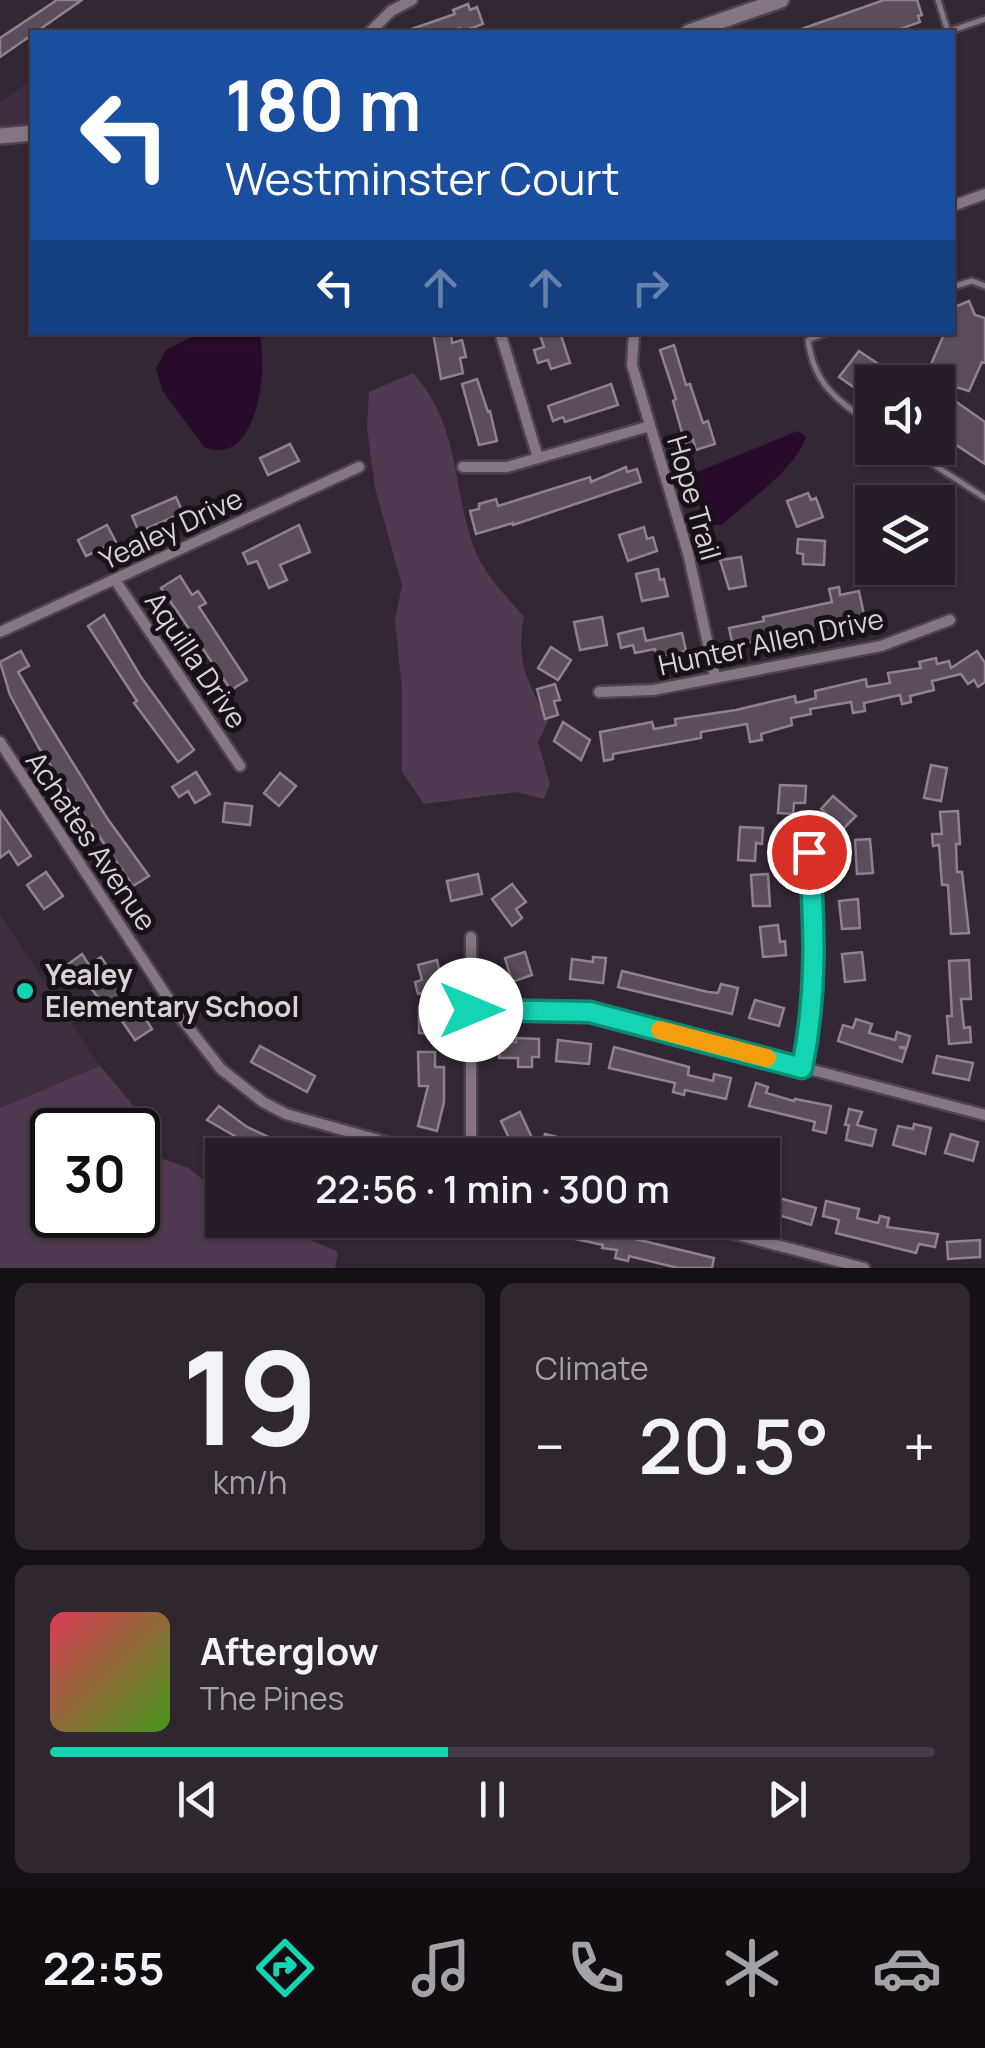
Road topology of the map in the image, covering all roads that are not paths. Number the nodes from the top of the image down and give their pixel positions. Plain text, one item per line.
1 (412, 0) edge
2 (782, 0) edge
3 (938, 0) edge
4 (985, 19) edge
5 (372, 30) edge
6 (695, 30) edge
7 (947, 30) edge
8 (954, 30) edge
9 (30, 134) edge
10 (0, 136) edge
11 (985, 194) edge
12 (955, 205) edge
13 (955, 285) edge
14 (985, 286) edge
15 (501, 335) edge
16 (634, 335) edge
17 (820, 335) edge
18 (855, 412) edge
19 (650, 426) junction
20 (538, 458) junction
21 (934, 465) edge
22 (359, 467) dead end
23 (463, 467) dead end
24 (985, 498) edge
25 (115, 580) junction
26 (950, 620) dead end
27 (0, 632) edge
28 (715, 676) junction
29 (599, 692) dead end
30 (0, 742) edge
31 (240, 766) dead end
32 (809, 852) dead end
33 (471, 937) dead end
34 (471, 1010) junction
35 (802, 1068) junction
36 (985, 1115) edge
37 (371, 1138) edge
38 (471, 1138) edge
39 (750, 1238) edge
40 (864, 1268) edge

1 - 5 street
2 - 6 main road
3 - 7 lane
4 - 8 lane
9 - 10 main road
11 - 12 street
13 - 14 lane
15 - 20 street
16 - 19 street, Hope Trail
17 - 18 lane
19 - 20 street
19 - 28 street, Hope Trail
20 - 23 street
21 - 24 lane
22 - 25 street, Yealey Drive
25 - 27 street, Yealey Drive
25 - 31 street, Aquilla Drive
26 - 28 street, Hunter Allen Drive
28 - 29 street, Hunter Allen Drive
30 - 37 street, Achates Avenue
32 - 35 street
33 - 34 street
34 - 35 street
34 - 38 street
35 - 36 street
39 - 40 street

